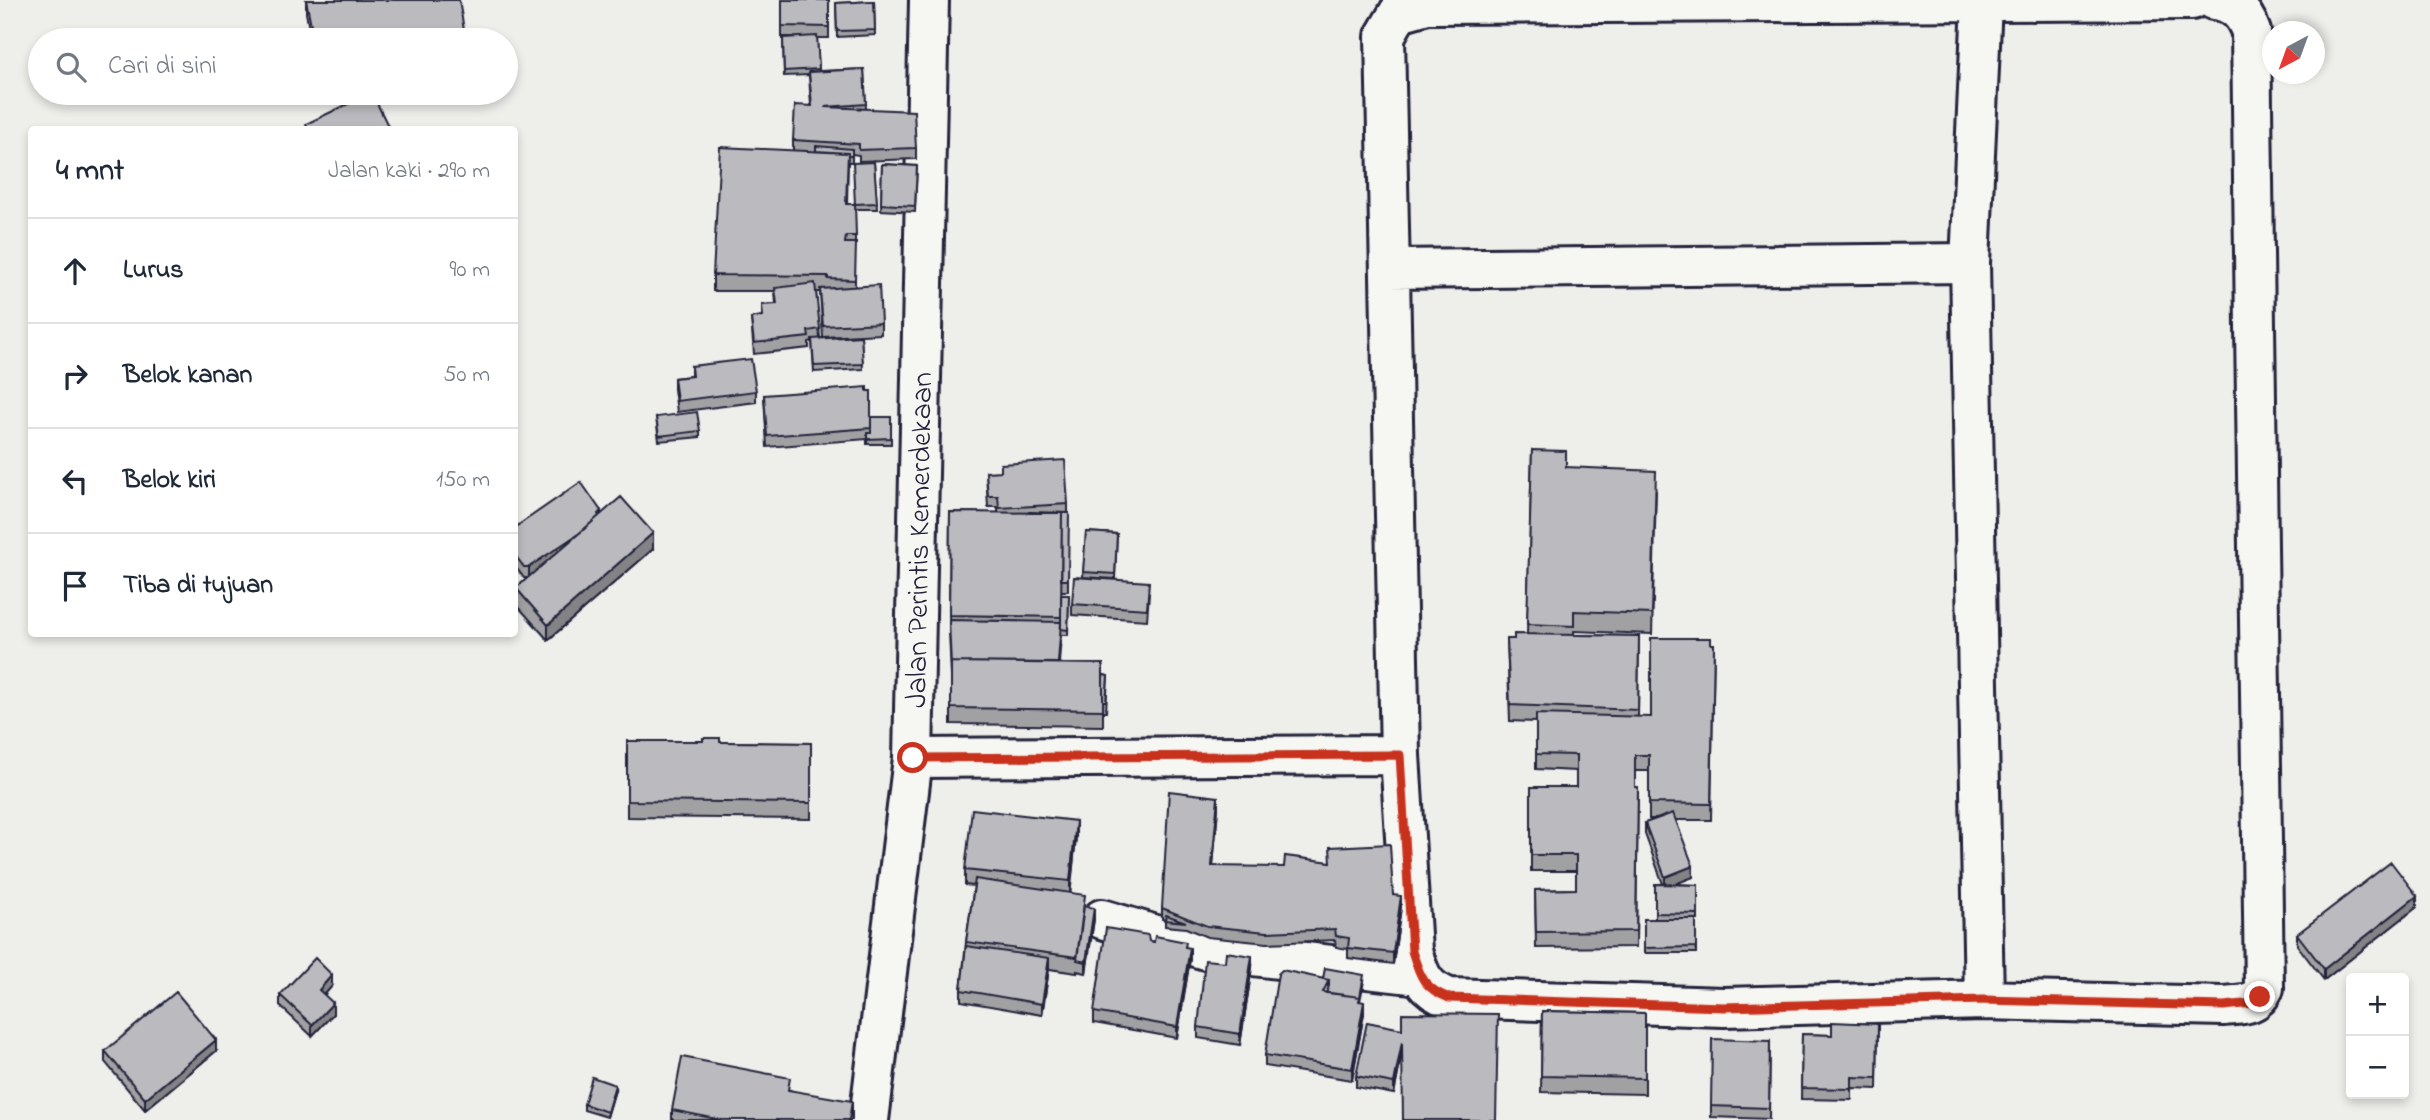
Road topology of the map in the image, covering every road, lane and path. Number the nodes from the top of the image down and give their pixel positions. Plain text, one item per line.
1 (929, 0) edge
2 (2192, 0) edge
3 (2214, 0) edge
4 (1982, 2) junction
5 (1970, 263) junction
6 (1390, 270) junction
7 (1400, 755) junction
8 (913, 758) junction
9 (1102, 919) dead end
10 (1420, 975) junction
11 (1984, 1000) junction
12 (869, 1120) edge

1 - 8 street, Jalan Perintis Kemerdekaan
2 - 4 street
3 - 11 street
4 - 5 street
4 - 6 street
5 - 6 street
5 - 11 street
6 - 7 street
7 - 8 street
7 - 10 street
8 - 12 street, Jalan Perintis Kemerdekaan
9 - 10 street
10 - 11 street

